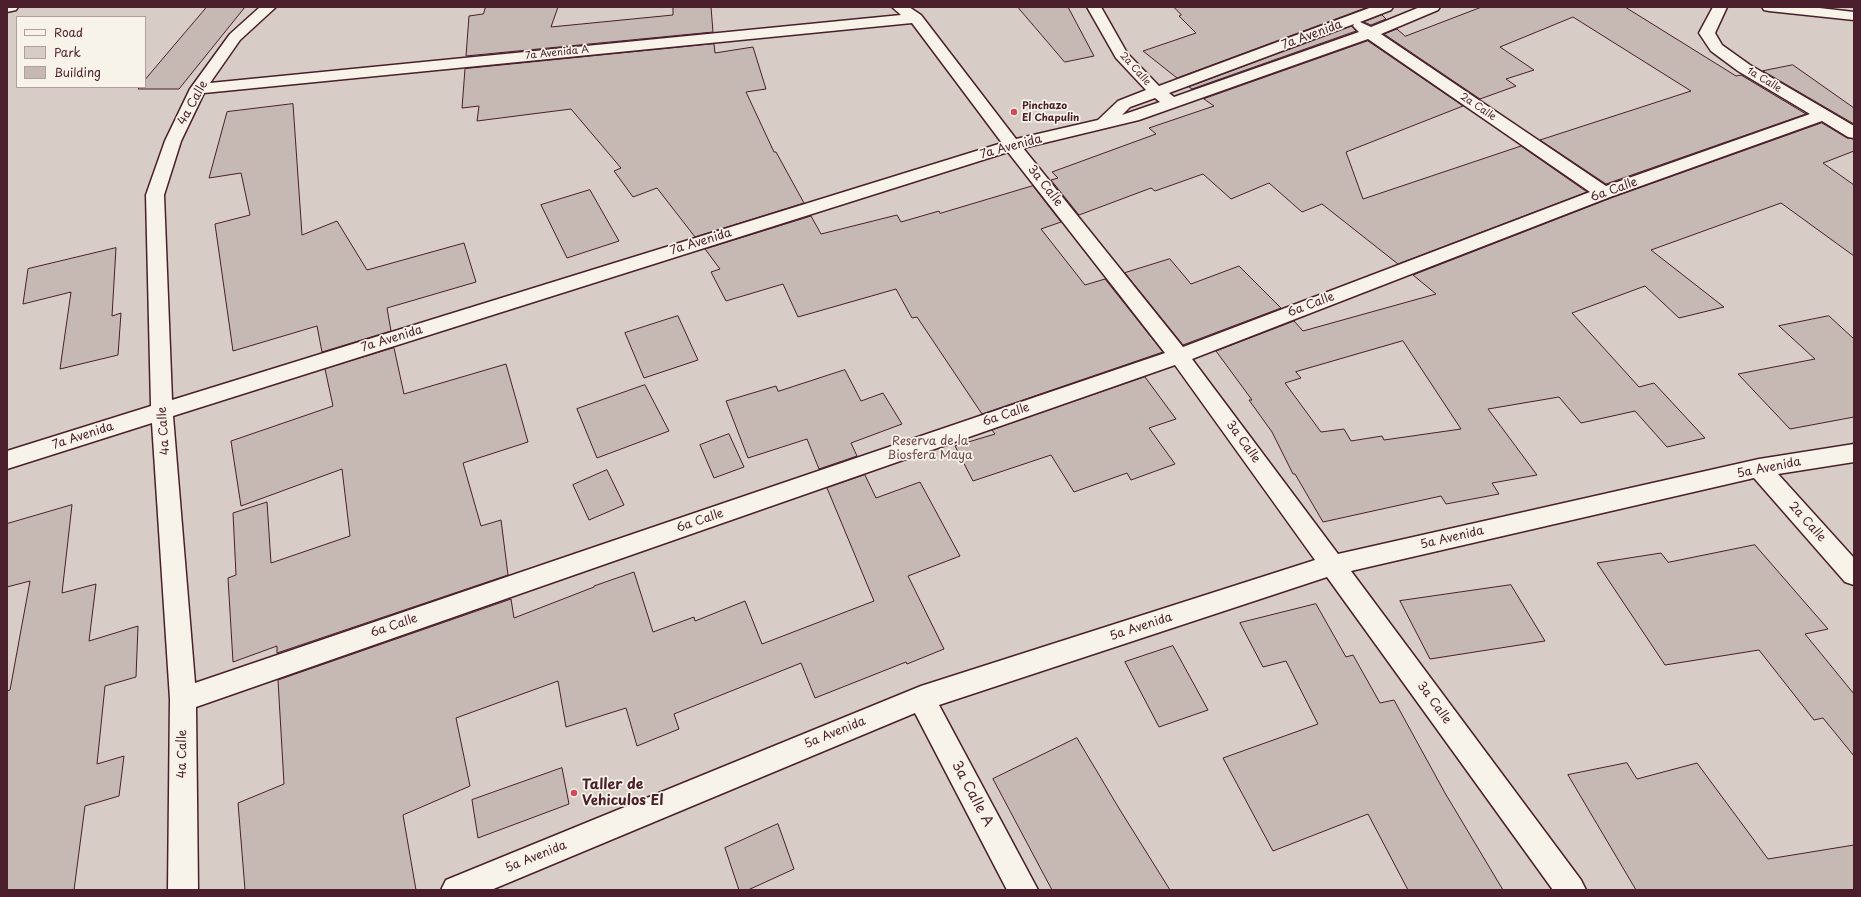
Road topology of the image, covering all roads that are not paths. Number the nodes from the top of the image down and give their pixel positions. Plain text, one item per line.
1 (11, 7) edge
2 (269, 7) edge
3 (899, 7) edge
4 (1094, 7) edge
5 (1386, 7) edge
6 (1433, 7) edge
7 (1720, 7) edge
8 (1769, 7) edge
9 (7, 8) edge
10 (1854, 16) edge
11 (916, 18) junction
12 (1353, 20) junction
13 (1370, 33) junction
14 (198, 89) junction
15 (1156, 92) junction
16 (1172, 103) junction
17 (1823, 115) junction
18 (1102, 124) junction
19 (1854, 133) edge
20 (1012, 145) junction
21 (1604, 193) junction
22 (1179, 356) junction
23 (162, 411) junction
24 (1854, 453) edge
25 (7, 460) edge
26 (1759, 468) junction
27 (1333, 565) junction
28 (1854, 576) edge
29 (921, 698) junction
30 (183, 699) junction
31 (183, 890) edge
32 (456, 890) edge
33 (1023, 890) edge
34 (1571, 890) edge

1 - 9 street
2 - 14 street, 4a Calle
3 - 11 street, 3a Calle
4 - 15 street, 2a Calle
5 - 12 street, 7a Avenida
6 - 13 street
7 - 17 street, 1a Calle
8 - 10 street
11 - 14 street, 7a Avenida A
11 - 20 street, 3a Calle
12 - 13 street, 2a Calle
12 - 15 street, 7a Avenida
13 - 16 street
13 - 21 street, 2a Calle
14 - 23 street, 4a Calle
15 - 16 street, 2a Calle
15 - 18 street, 7a Avenida
16 - 18 street
17 - 19 street, 1a Calle
17 - 21 street, 6a Calle
18 - 20 street, 7a Avenida
20 - 22 street, 3a Calle
20 - 23 street, 7a Avenida
21 - 22 street, 6a Calle
22 - 27 street, 3a Calle
22 - 30 street, 6a Calle
23 - 25 street, 7a Avenida
23 - 30 street, 4a Calle
24 - 26 street, 5a Avenida
26 - 27 street, 5a Avenida
26 - 28 street, 2a Calle
27 - 29 street, 5a Avenida
27 - 34 street, 3a Calle
29 - 32 street, 5a Avenida
29 - 33 street, 3a Calle A
30 - 31 street, 4a Calle

